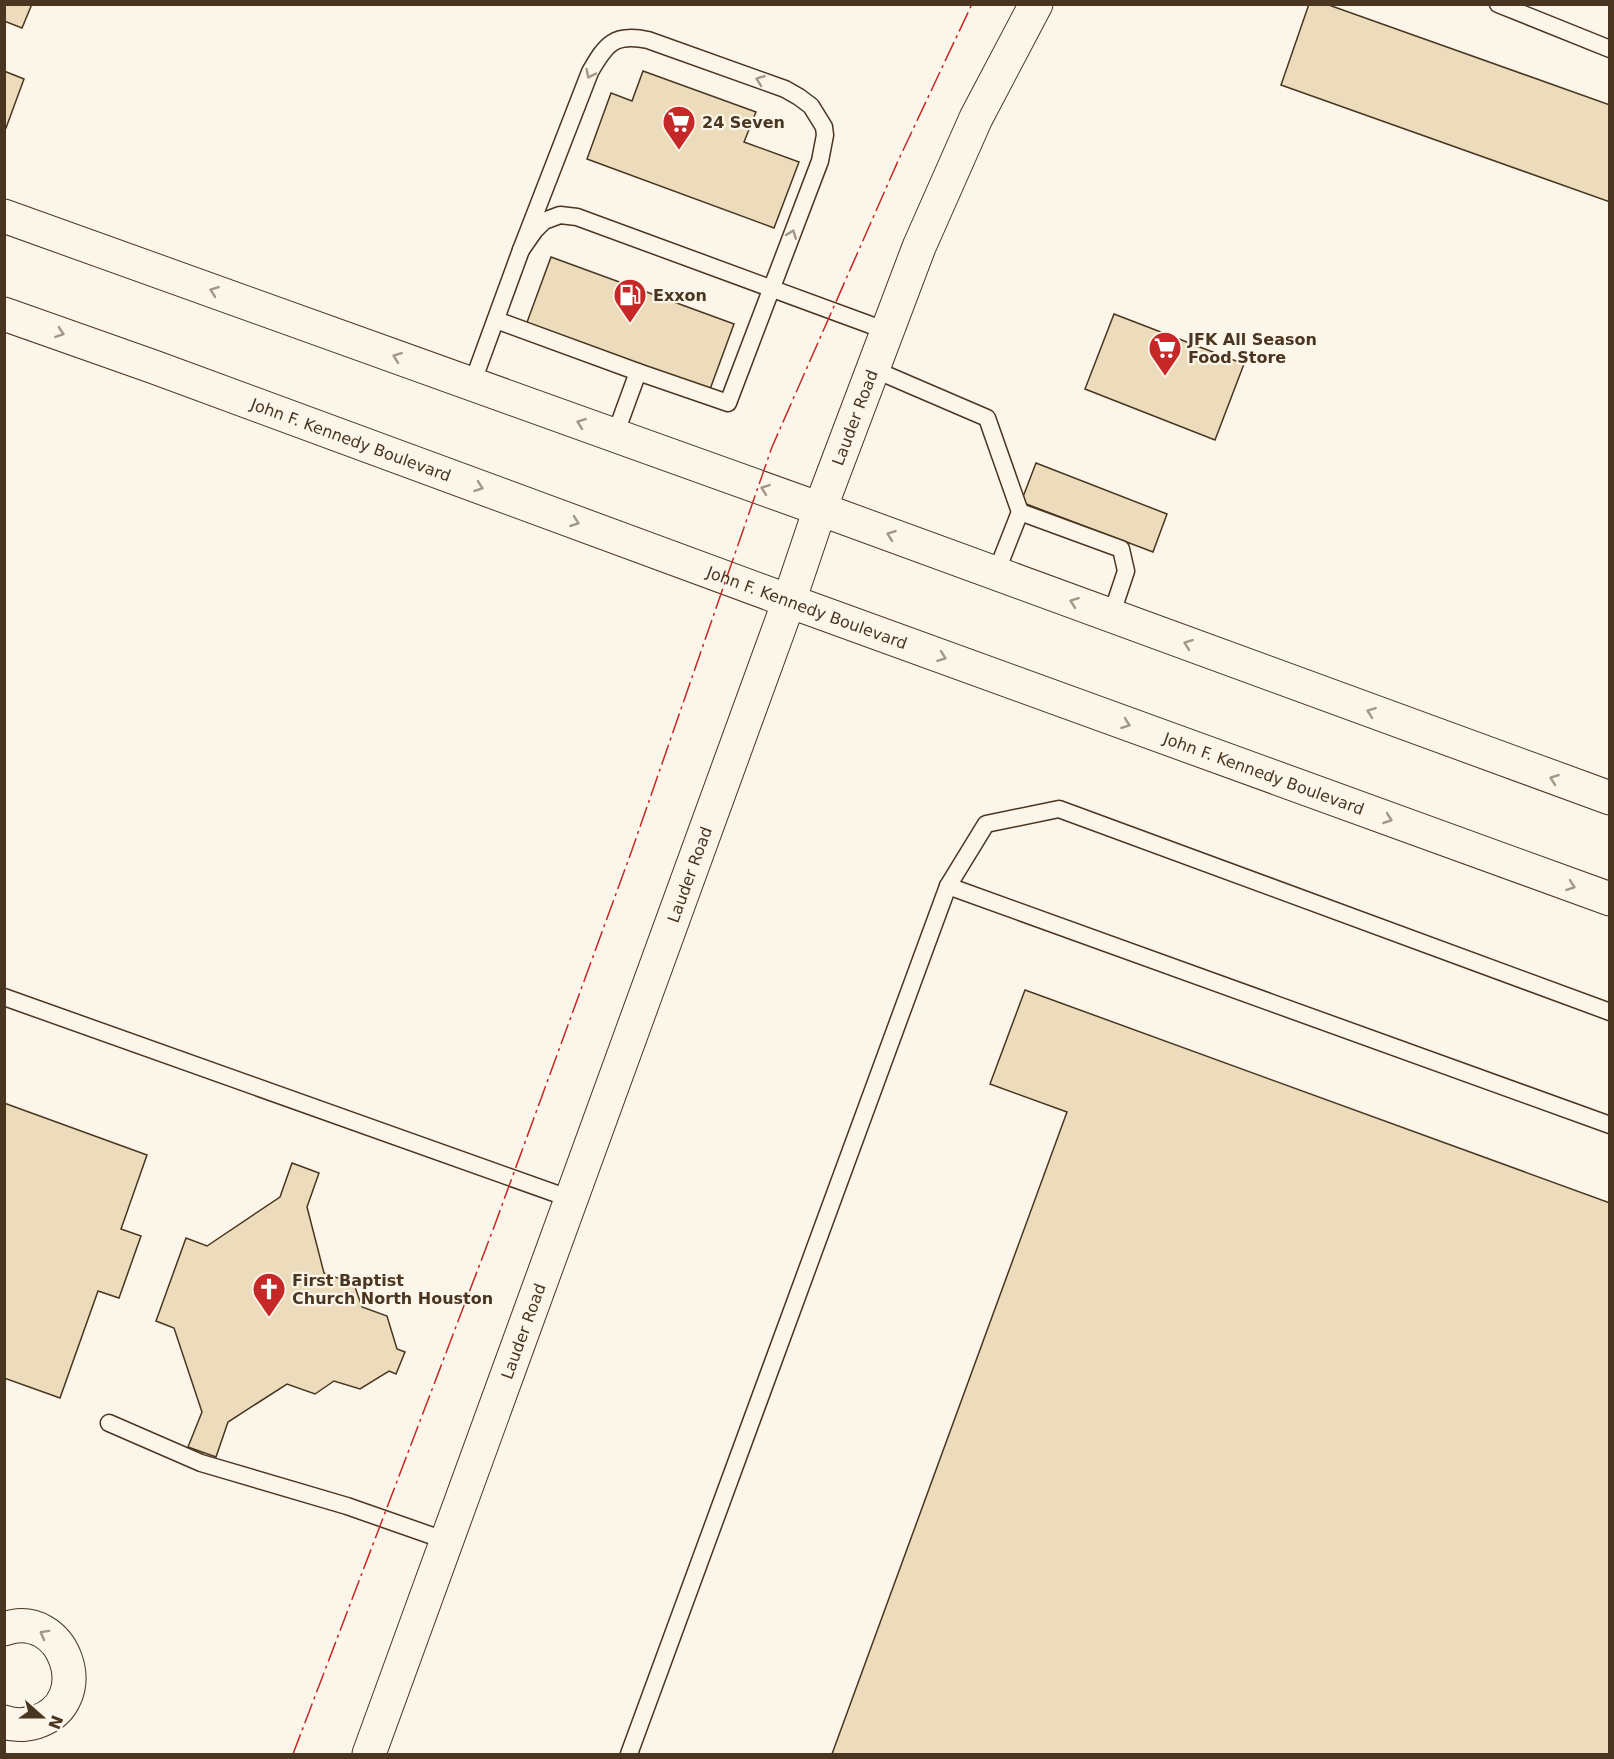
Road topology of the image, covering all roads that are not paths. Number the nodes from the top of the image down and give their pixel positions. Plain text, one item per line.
1 (1036, 4) edge
2 (1498, 4) edge
3 (1610, 49) edge
4 (4, 216) edge
5 (521, 250) junction
6 (771, 288) junction
7 (4, 314) edge
8 (496, 320) junction
9 (887, 331) junction
10 (873, 369) junction
11 (638, 372) junction
12 (472, 384) junction
13 (615, 435) junction
14 (820, 509) junction
15 (1020, 512) junction
16 (996, 573) junction
17 (789, 601) junction
18 (1111, 616) junction
19 (1610, 798) edge
20 (948, 886) junction
21 (1610, 899) edge
22 (4, 997) edge
23 (1610, 1012) edge
24 (1610, 1125) edge
25 (571, 1199) junction
26 (109, 1423) dead end
27 (447, 1541) junction
28 (4, 1629) edge
29 (4, 1722) edge
30 (369, 1755) edge
31 (628, 1755) edge

1 - 9 main road, Lauder Road
2 - 3 lane
12 -> 4 main road
5 - 6 lane
6 -> 5 lane
5 - 8 lane
6 - 9 lane
6 - 11 lane
7 -> 17 main road, John F. Kennedy Boulevard
8 - 11 lane
8 - 12 lane
9 - 10 main road, Lauder Road
10 - 14 main road, Lauder Road
10 - 15 lane
11 - 13 lane
13 -> 12 main road
14 -> 13 main road
16 -> 14 main road
14 - 17 main road, Lauder Road
15 - 16 lane
15 - 18 lane
18 -> 16 main road
17 -> 21 main road, John F. Kennedy Boulevard
17 - 25 main road, Lauder Road
19 -> 18 main road
20 - 23 lane
20 - 24 lane
20 - 31 lane
22 - 25 lane
25 - 27 main road, Lauder Road
26 - 27 lane
27 - 30 main road, Lauder Road
29 -> 28 main road

